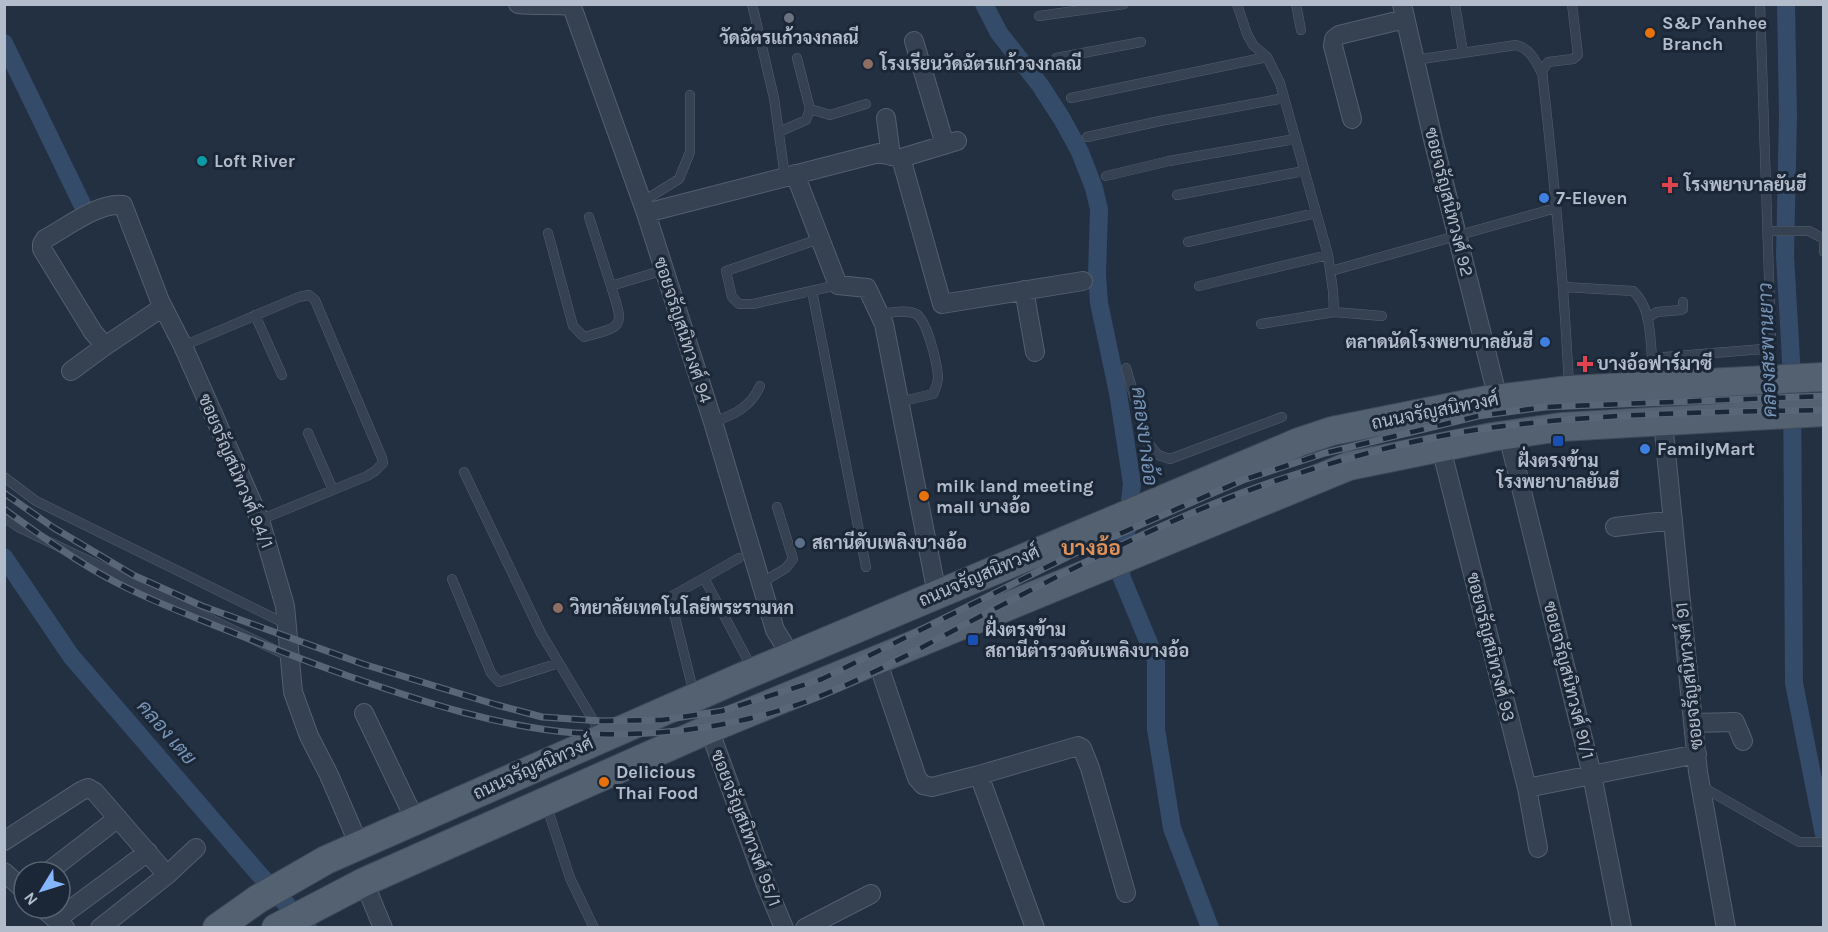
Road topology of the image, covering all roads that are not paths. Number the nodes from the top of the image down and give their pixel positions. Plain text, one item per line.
1 (518, 4) edge
2 (752, 4) edge
3 (1124, 4) edge
4 (1237, 4) edge
5 (1296, 4) edge
6 (1455, 4) edge
7 (1572, 4) edge
8 (1760, 4) edge
9 (571, 5) edge
10 (1404, 12) edge
11 (1039, 16) dead end
12 (1301, 30) dead end
13 (914, 41) dead end
14 (1141, 42) dead end
15 (1463, 52) junction
16 (1267, 57) junction
17 (798, 58) dead end
18 (1056, 58) dead end
19 (1415, 60) junction
20 (1543, 76) junction
21 (690, 95) dead end
22 (1071, 98) dead end
23 (1284, 98) junction
24 (866, 104) dead end
25 (810, 109) junction
26 (886, 118) dead end
27 (1352, 119) dead end
28 (779, 132) junction
29 (1087, 137) dead end
30 (1296, 139) junction
31 (896, 157) junction
32 (1304, 171) junction
33 (790, 176) junction
34 (1106, 176) dead end
35 (1177, 195) dead end
36 (644, 207) junction
37 (1557, 208) junction
38 (1316, 213) junction
39 (589, 217) dead end
40 (1773, 231) junction
41 (548, 233) dead end
42 (1457, 236) junction
43 (819, 239) junction
44 (1824, 239) edge
45 (1188, 242) dead end
46 (1824, 245) edge
47 (1824, 252) edge
48 (1328, 255) junction
49 (664, 270) junction
50 (1330, 271) junction
51 (1083, 280) dead end
52 (838, 285) junction
53 (611, 286) junction
54 (1199, 286) dead end
55 (1564, 287) junction
56 (1024, 290) junction
57 (812, 291) junction
58 (1683, 302) dead end
59 (163, 307) junction
60 (1334, 312) junction
61 (879, 314) junction
62 (255, 315) junction
63 (1382, 316) dead end
64 (1647, 318) junction
65 (1261, 324) dead end
66 (105, 346) junction
67 (183, 346) junction
68 (1035, 352) dead end
69 (1652, 358) junction
70 (1126, 368) dead end
71 (71, 371) dead end
72 (282, 375) dead end
73 (1802, 379) edge
74 (760, 386) dead end
75 (1654, 386) junction
76 (1569, 390) junction
77 (1498, 399) junction
78 (899, 402) junction
79 (1803, 413) edge
80 (1282, 417) dead end
81 (713, 422) junction
82 (1663, 422) junction
83 (308, 433) dead end
84 (1508, 435) junction
85 (1441, 448) junction
86 (464, 472) dead end
87 (4, 477) edge
88 (333, 490) junction
89 (777, 507) dead end
90 (4, 517) edge
91 (260, 520) junction
92 (1673, 520) junction
93 (1616, 527) dead end
94 (739, 558) dead end
95 (866, 567) dead end
96 (704, 578) junction
97 (452, 579) dead end
98 (761, 583) junction
99 (937, 594) junction
100 (286, 624) junction
101 (865, 625) junction
102 (791, 656) junction
103 (290, 657) junction
104 (877, 660) junction
105 (559, 663) junction
106 (754, 672) junction
107 (806, 689) junction
108 (695, 697) junction
109 (364, 713) dead end
110 (1693, 723) junction
111 (709, 729) junction
112 (603, 737) junction
113 (1743, 741) dead end
114 (1696, 754) junction
115 (979, 775) junction
116 (1592, 775) junction
117 (1701, 786) junction
118 (1527, 788) junction
119 (545, 802) junction
120 (118, 818) junction
121 (415, 820) junction
122 (4, 841) edge
123 (1824, 842) edge
124 (358, 845) junction
125 (196, 848) dead end
126 (1538, 848) dead end
127 (148, 852) junction
128 (64, 860) edge
129 (167, 875) junction
130 (364, 882) junction
131 (871, 894) dead end
132 (1126, 894) dead end
133 (72, 906) edge
134 (278, 926) edge
135 (100, 927) edge
136 (217, 927) edge
137 (383, 927) edge
138 (594, 927) edge
139 (784, 927) edge
140 (805, 927) edge
141 (1035, 927) edge
142 (1622, 927) edge
143 (1726, 927) edge

1 - 9 street
2 - 28 lane
3 - 11 lane
4 - 16 lane
5 - 12 lane
6 - 15 lane
7 - 20 lane
8 - 40 lane
9 - 36 street, ซอยจรัญสนิทวงศ์ 94
10 - 19 street, ซอยจรัญสนิทวงศ์ 92
10 - 27 street
13 - 31 street
14 - 18 lane
15 - 19 lane
15 - 20 lane
16 - 22 lane
16 - 23 lane
17 - 25 lane
19 - 42 street, ซอยจรัญสนิทวงศ์ 92
20 - 37 lane
21 - 36 lane
23 - 29 lane
23 - 30 lane
24 - 25 lane
25 - 28 lane
26 - 31 street
28 - 33 lane
30 - 32 lane
30 - 34 lane
31 - 33 street
31 - 56 street
32 - 35 lane
32 - 38 lane
33 - 36 street
33 - 43 street
36 - 49 street, ซอยจรัญสนิทวงศ์ 94
37 - 42 lane
37 - 55 lane
38 - 45 lane
38 - 48 lane
39 - 53 lane
40 - 44 lane
40 - 69 lane
41 - 53 lane
42 - 50 lane
42 - 77 street, ซอยจรัญสนิทวงศ์ 92
43 - 52 street
43 - 57 lane
46 - 47 lane
48 - 50 lane
48 - 54 lane
49 - 53 lane
49 - 81 street, ซอยจรัญสนิทวงศ์ 94
50 - 60 lane
51 - 56 street
52 - 57 lane
52 - 61 street
55 - 64 lane
55 - 76 lane
56 - 68 street
57 - 95 lane
58 - 64 lane
59 - 66 street
59 - 66 street, ซอยจรัญสนิทวงศ์ 94/1
59 - 67 street, ซอยจรัญสนิทวงศ์ 94/1
60 - 63 lane
60 - 65 lane
61 - 78 street
61 - 78 lane
62 - 67 lane
62 - 72 lane
62 - 88 lane
64 - 69 lane
66 - 71 street
67 - 91 street, ซอยจรัญสนิทวงศ์ 94/1
69 - 75 lane
70 - 80 lane
73 - 75 main road, ถนนจรัญสนิทวงศ์
74 - 81 lane
75 - 76 main road, ถนนจรัญสนิทวงศ์
76 - 77 main road, ถนนจรัญสนิทวงศ์
77 - 99 main road, ถนนจรัญสนิทวงศ์
78 - 99 street
79 - 82 main road, ถนนจรัญสนิทวงศ์
81 - 98 street, ซอยจรัญสนิทวงศ์ 94
82 - 84 main road, ถนนจรัญสนิทวงศ์
82 - 92 street, ซอยจรัญสนิทวงศ์ 91
83 - 88 lane
84 - 85 main road, ถนนจรัญสนิทวงศ์
84 - 116 street, ซอยจรัญสนิทวงศ์ 91/1
85 - 104 main road, ถนนจรัญสนิทวงศ์
85 - 118 street, ซอยจรัญสนิทวงศ์ 93
86 - 105 lane
87 - 100 lane
88 - 91 lane
89 - 98 lane
90 - 103 lane
91 - 100 street, ซอยจรัญสนิทวงศ์ 94/1
92 - 93 street
92 - 110 street, ซอยจรัญสนิทวงศ์ 91
94 - 96 lane
96 - 106 lane
96 - 108 lane
97 - 105 lane
98 - 102 street, ซอยจรัญสนิทวงศ์ 94
99 - 101 main road, ถนนจรัญสนิทวงศ์
100 - 103 street, ซอยจรัญสนิทวงศ์ 94/1
101 - 102 main road, ถนนจรัญสนิทวงศ์
101 - 104 main road
102 - 106 main road, ถนนจรัญสนิทวงศ์
102 - 107 main road
103 - 124 street, ซอยจรัญสนิทวงศ์ 94/1
104 - 107 main road, ถนนจรัญสนิทวงศ์
104 - 115 street
105 - 112 lane
106 - 108 main road, ถนนจรัญสนิทวงศ์
107 - 111 main road, ถนนจรัญสนิทวงศ์
108 - 112 main road, ถนนจรัญสนิทวงศ์
109 - 121 street
110 - 113 street
110 - 114 street, ซอยจรัญสนิทวงศ์ 91
111 - 119 main road, ถนนจรัญสนิทวงศ์
111 - 139 street, ซอยจรัญสนิทวงศ์ 95/1
112 - 121 main road, ถนนจรัญสนิทวงศ์
114 - 116 street
114 - 117 street, ซอยจรัญสนิทวงศ์ 91
115 - 132 street
115 - 141 street
116 - 118 street
116 - 142 street, ซอยจรัญสนิทวงศ์ 91/1
117 - 123 lane
117 - 143 street, ซอยจรัญสนิทวงศ์ 91
118 - 126 street, ซอยจรัญสนิทวงศ์ 93
119 - 130 main road, ถนนจรัญสนิทวงศ์
119 - 138 lane
120 - 122 street
120 - 127 street
120 - 128 street
121 - 124 main road, ถนนจรัญสนิทวงศ์
124 - 136 main road, ถนนจรัญสนิทวงศ์
125 - 129 street
127 - 129 street
127 - 133 street
129 - 135 street
130 - 134 main road, ถนนจรัญสนิทวงศ์
130 - 137 street
131 - 140 street

